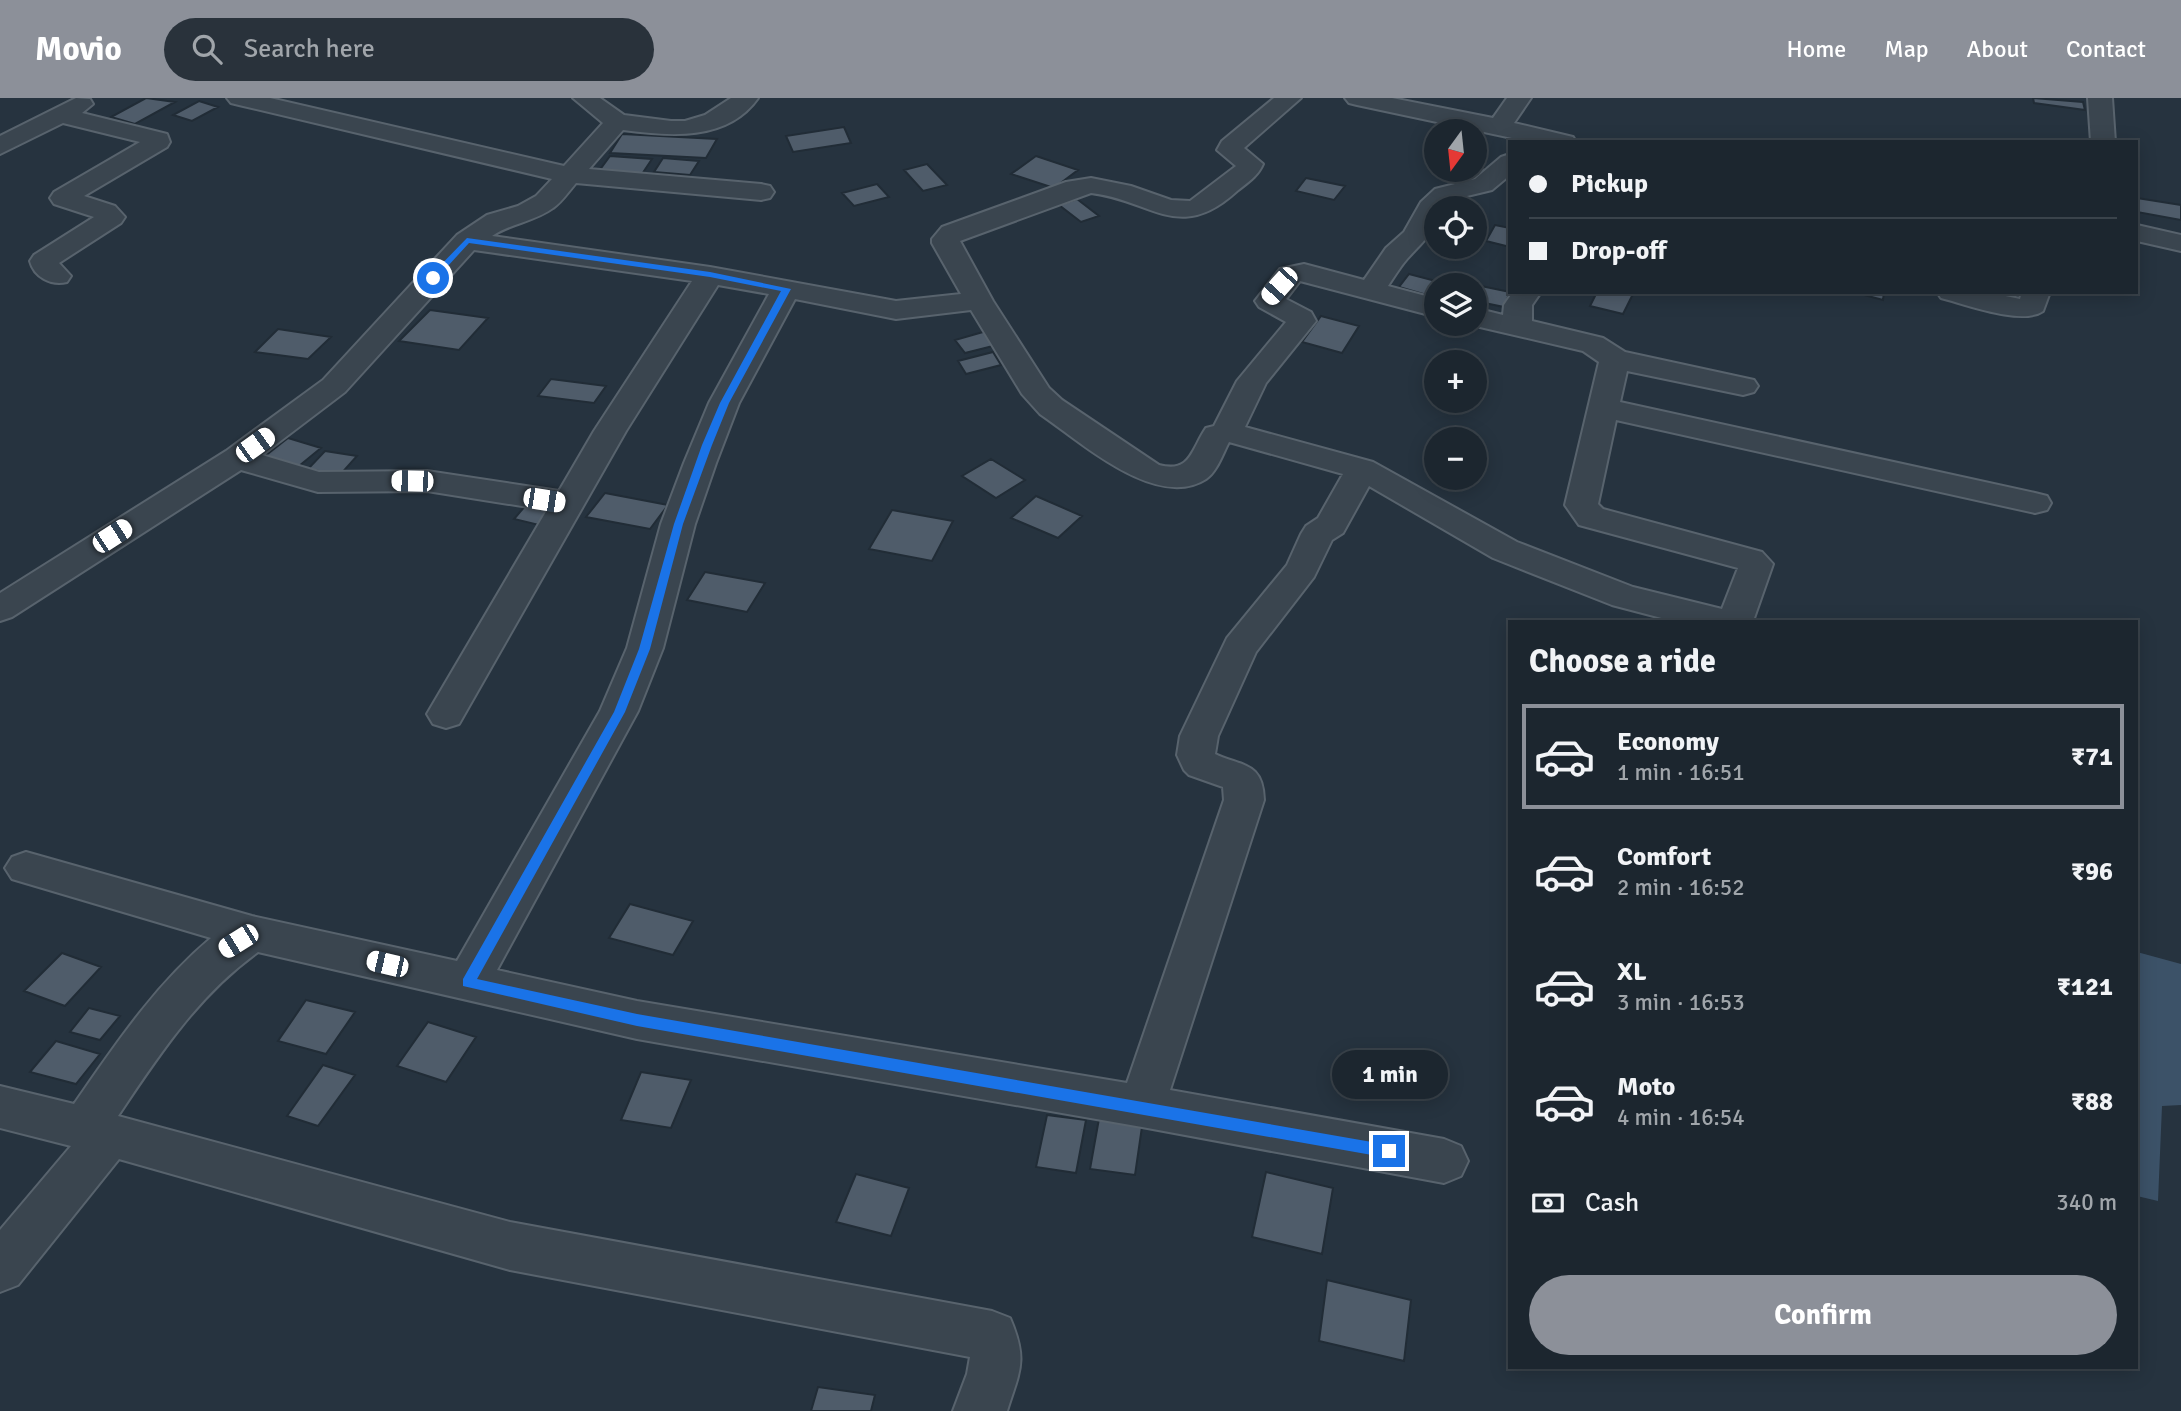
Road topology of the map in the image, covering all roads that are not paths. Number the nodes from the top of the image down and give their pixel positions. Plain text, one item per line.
1 (83, 98) edge
2 (239, 98) edge
3 (585, 98) edge
4 (746, 98) edge
5 (1289, 98) edge
6 (1357, 98) edge
7 (1519, 98) edge
8 (2100, 98) edge
9 (59, 115) junction
10 (617, 122) junction
11 (1499, 127) junction
12 (1536, 139) edge
13 (2103, 140) edge
14 (0, 146) edge
15 (1508, 164) edge
16 (570, 175) junction
17 (761, 192) dead end
18 (2138, 233) edge
19 (467, 241) junction
20 (2181, 243) edge
21 (57, 275) dead end
22 (710, 275) junction
23 (786, 289) junction
24 (1371, 290) junction
25 (1526, 294) edge
26 (1960, 294) edge
27 (2036, 294) edge
28 (979, 301) junction
29 (1424, 304) edge
30 (1487, 320) edge
31 (1517, 326) junction
32 (1615, 359) junction
33 (1743, 386) dead end
34 (1604, 408) junction
35 (1227, 432) junction
36 (237, 458) junction
37 (1362, 469) junction
38 (568, 503) junction
39 (2035, 503) dead end
40 (0, 609) edge
41 (1716, 620) edge
42 (1735, 620) edge
43 (446, 714) dead end
44 (26, 868) dead end
45 (252, 933) junction
46 (468, 982) junction
47 (1142, 1106) junction
48 (0, 1107) edge
49 (97, 1133) junction
50 (1444, 1161) dead end
51 (0, 1268) edge
52 (980, 1411) edge

1 - 9 street
2 - 16 street
3 - 10 street
4 - 10 street
5 - 28 street
6 - 11 street
7 - 11 street
8 - 13 street
9 - 14 street
9 - 21 street
10 - 16 street
11 - 12 street
15 - 24 street
16 - 17 street
16 - 19 street
18 - 20 street
19 - 22 street
19 - 36 street
22 - 23 street
22 - 38 street
23 - 28 street
23 - 46 street
24 - 29 street
24 - 35 street
25 - 31 street
26 - 27 street
28 - 35 street
30 - 31 street
31 - 32 street
32 - 33 street
32 - 34 street
34 - 39 street
34 - 42 street
35 - 37 street
36 - 38 street
36 - 40 street
37 - 41 street
37 - 47 street
38 - 43 street
44 - 45 street
45 - 46 street
45 - 49 street
46 - 47 street
47 - 50 street
48 - 49 street
49 - 51 street
49 - 52 street

